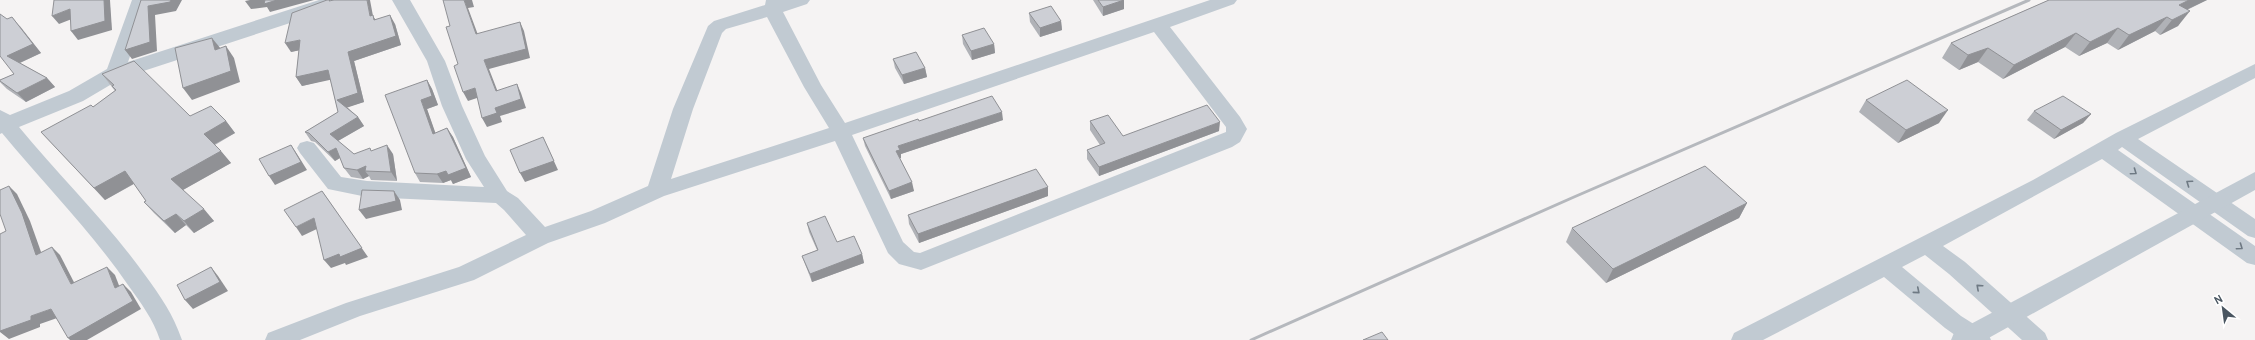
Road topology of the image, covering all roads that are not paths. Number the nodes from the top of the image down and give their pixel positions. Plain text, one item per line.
1 (141, 0) edge
2 (336, 0) edge
3 (401, 0) edge
4 (801, 0) edge
5 (1228, 0) edge
6 (774, 4) edge
7 (1158, 24) junction
8 (2255, 70) edge
9 (115, 73) junction
10 (2, 123) edge
11 (842, 132) junction
12 (2123, 138) junction
13 (307, 148) dead end
14 (2102, 149) junction
15 (2255, 180) edge
16 (657, 191) junction
17 (500, 196) junction
18 (2215, 202) junction
19 (2192, 213) junction
20 (2255, 230) edge
21 (540, 238) junction
22 (1927, 245) junction
23 (2255, 257) edge
24 (1886, 266) junction
25 (2007, 314) junction
26 (1972, 338) edge
27 (171, 340) edge
28 (276, 340) edge
29 (1742, 340) edge
30 (2037, 340) edge

1 - 9 street
2 - 9 street
3 - 17 street
4 - 6 street
5 - 7 street
6 - 11 street
6 - 16 street
7 - 11 street
7 - 11 street
8 - 12 street
9 - 10 street
10 - 27 street
11 - 16 street
12 - 14 street
18 -> 12 street
13 - 17 street
14 -> 19 street
14 - 22 street
15 - 18 street
16 - 21 street
17 - 21 street
18 - 19 street
18 - 20 street
19 -> 23 street
19 - 25 street
21 - 28 street
22 - 24 street
25 -> 22 street
24 -> 26 street
24 - 29 street
25 - 26 street
25 - 30 street

